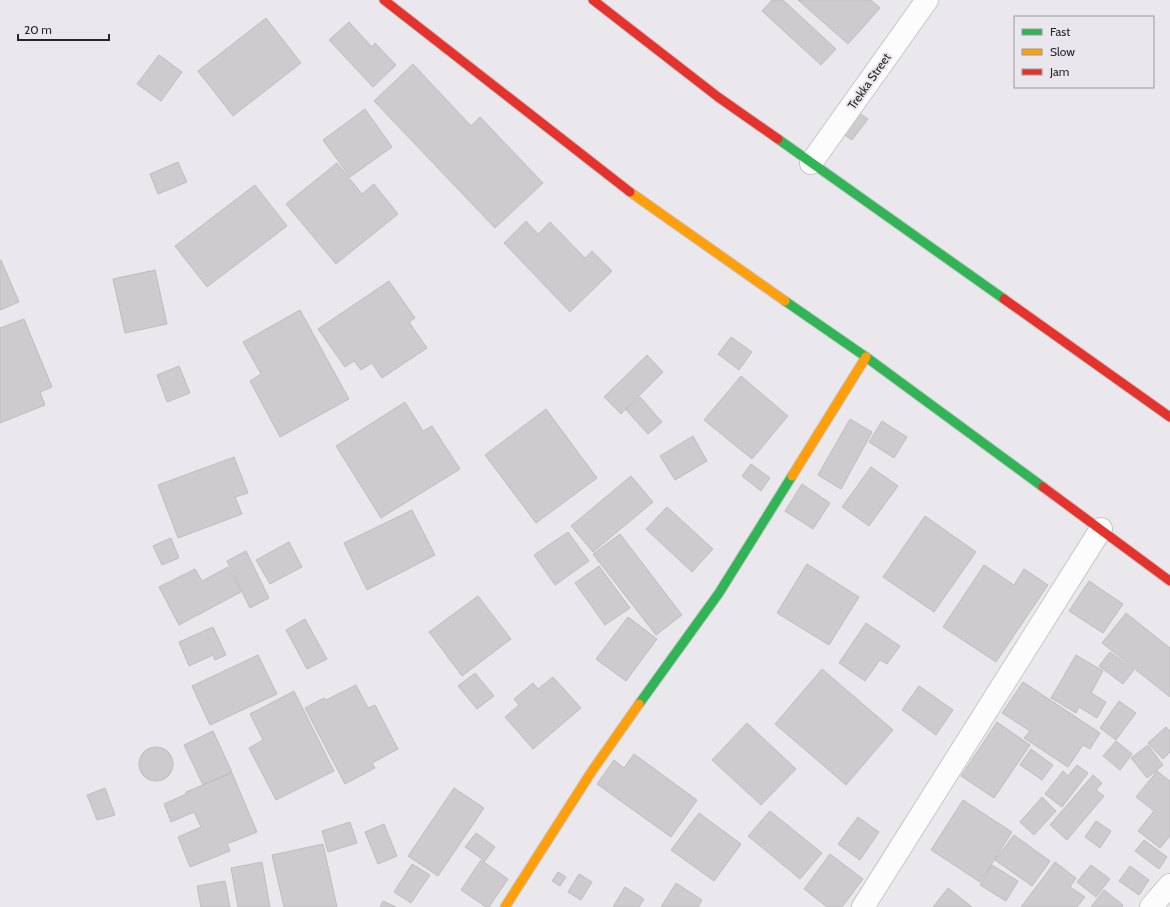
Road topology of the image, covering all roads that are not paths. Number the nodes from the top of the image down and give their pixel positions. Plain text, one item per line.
1 (384, 0) edge
2 (592, 0) edge
3 (927, 0) edge
4 (812, 163) junction
5 (866, 357) junction
6 (1170, 417) edge
7 (1102, 529) junction
8 (1170, 581) edge
9 (1170, 885) edge
10 (505, 907) edge
11 (863, 907) edge
12 (1152, 907) edge

1 - 5 street
2 - 4 street
3 - 4 street, Trekka Street
4 - 6 street
5 - 7 street
5 - 10 street
7 - 8 street
7 - 11 street
9 - 12 street

